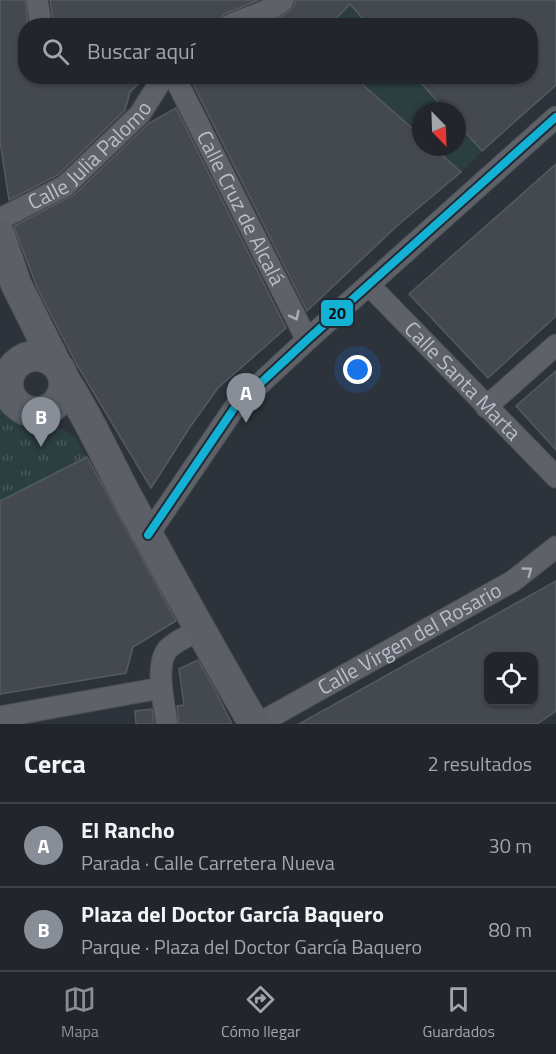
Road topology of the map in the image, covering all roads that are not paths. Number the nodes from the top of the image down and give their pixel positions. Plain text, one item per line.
1 (37, 0) edge
2 (283, 0) edge
3 (244, 8) edge
4 (40, 18) edge
5 (159, 84) edge
6 (178, 84) edge
7 (556, 117) edge
8 (0, 219) edge
9 (0, 236) edge
10 (16, 284) junction
11 (369, 285) junction
12 (307, 340) junction
13 (556, 345) edge
14 (10, 368) edge
15 (60, 371) junction
16 (22, 406) edge
17 (486, 407) junction
18 (115, 474) junction
19 (556, 477) edge
20 (148, 535) junction
21 (556, 547) edge
22 (199, 630) junction
23 (161, 688) junction
24 (0, 717) edge
25 (167, 724) edge
26 (256, 724) edge

1 - 4 street
2 - 3 street
5 - 8 street, Calle Julia Palomo
6 -> 12 street, Calle Cruz de Alcalá
7 - 11 street
9 - 10 main road
10 - 14 main road
10 - 15 main road
11 - 12 street
11 - 17 street, Calle Santa Marta
12 - 20 street
13 - 17 street
14 - 15 main road
14 - 16 main road
15 - 16 main road
15 - 18 main road
16 - 18 main road
17 - 19 street, Calle Santa Marta
18 - 20 main road
20 - 22 main road
26 -> 21 street, Calle Virgen del Rosario
22 - 23 street
22 - 26 main road
23 - 24 street
23 - 25 street

